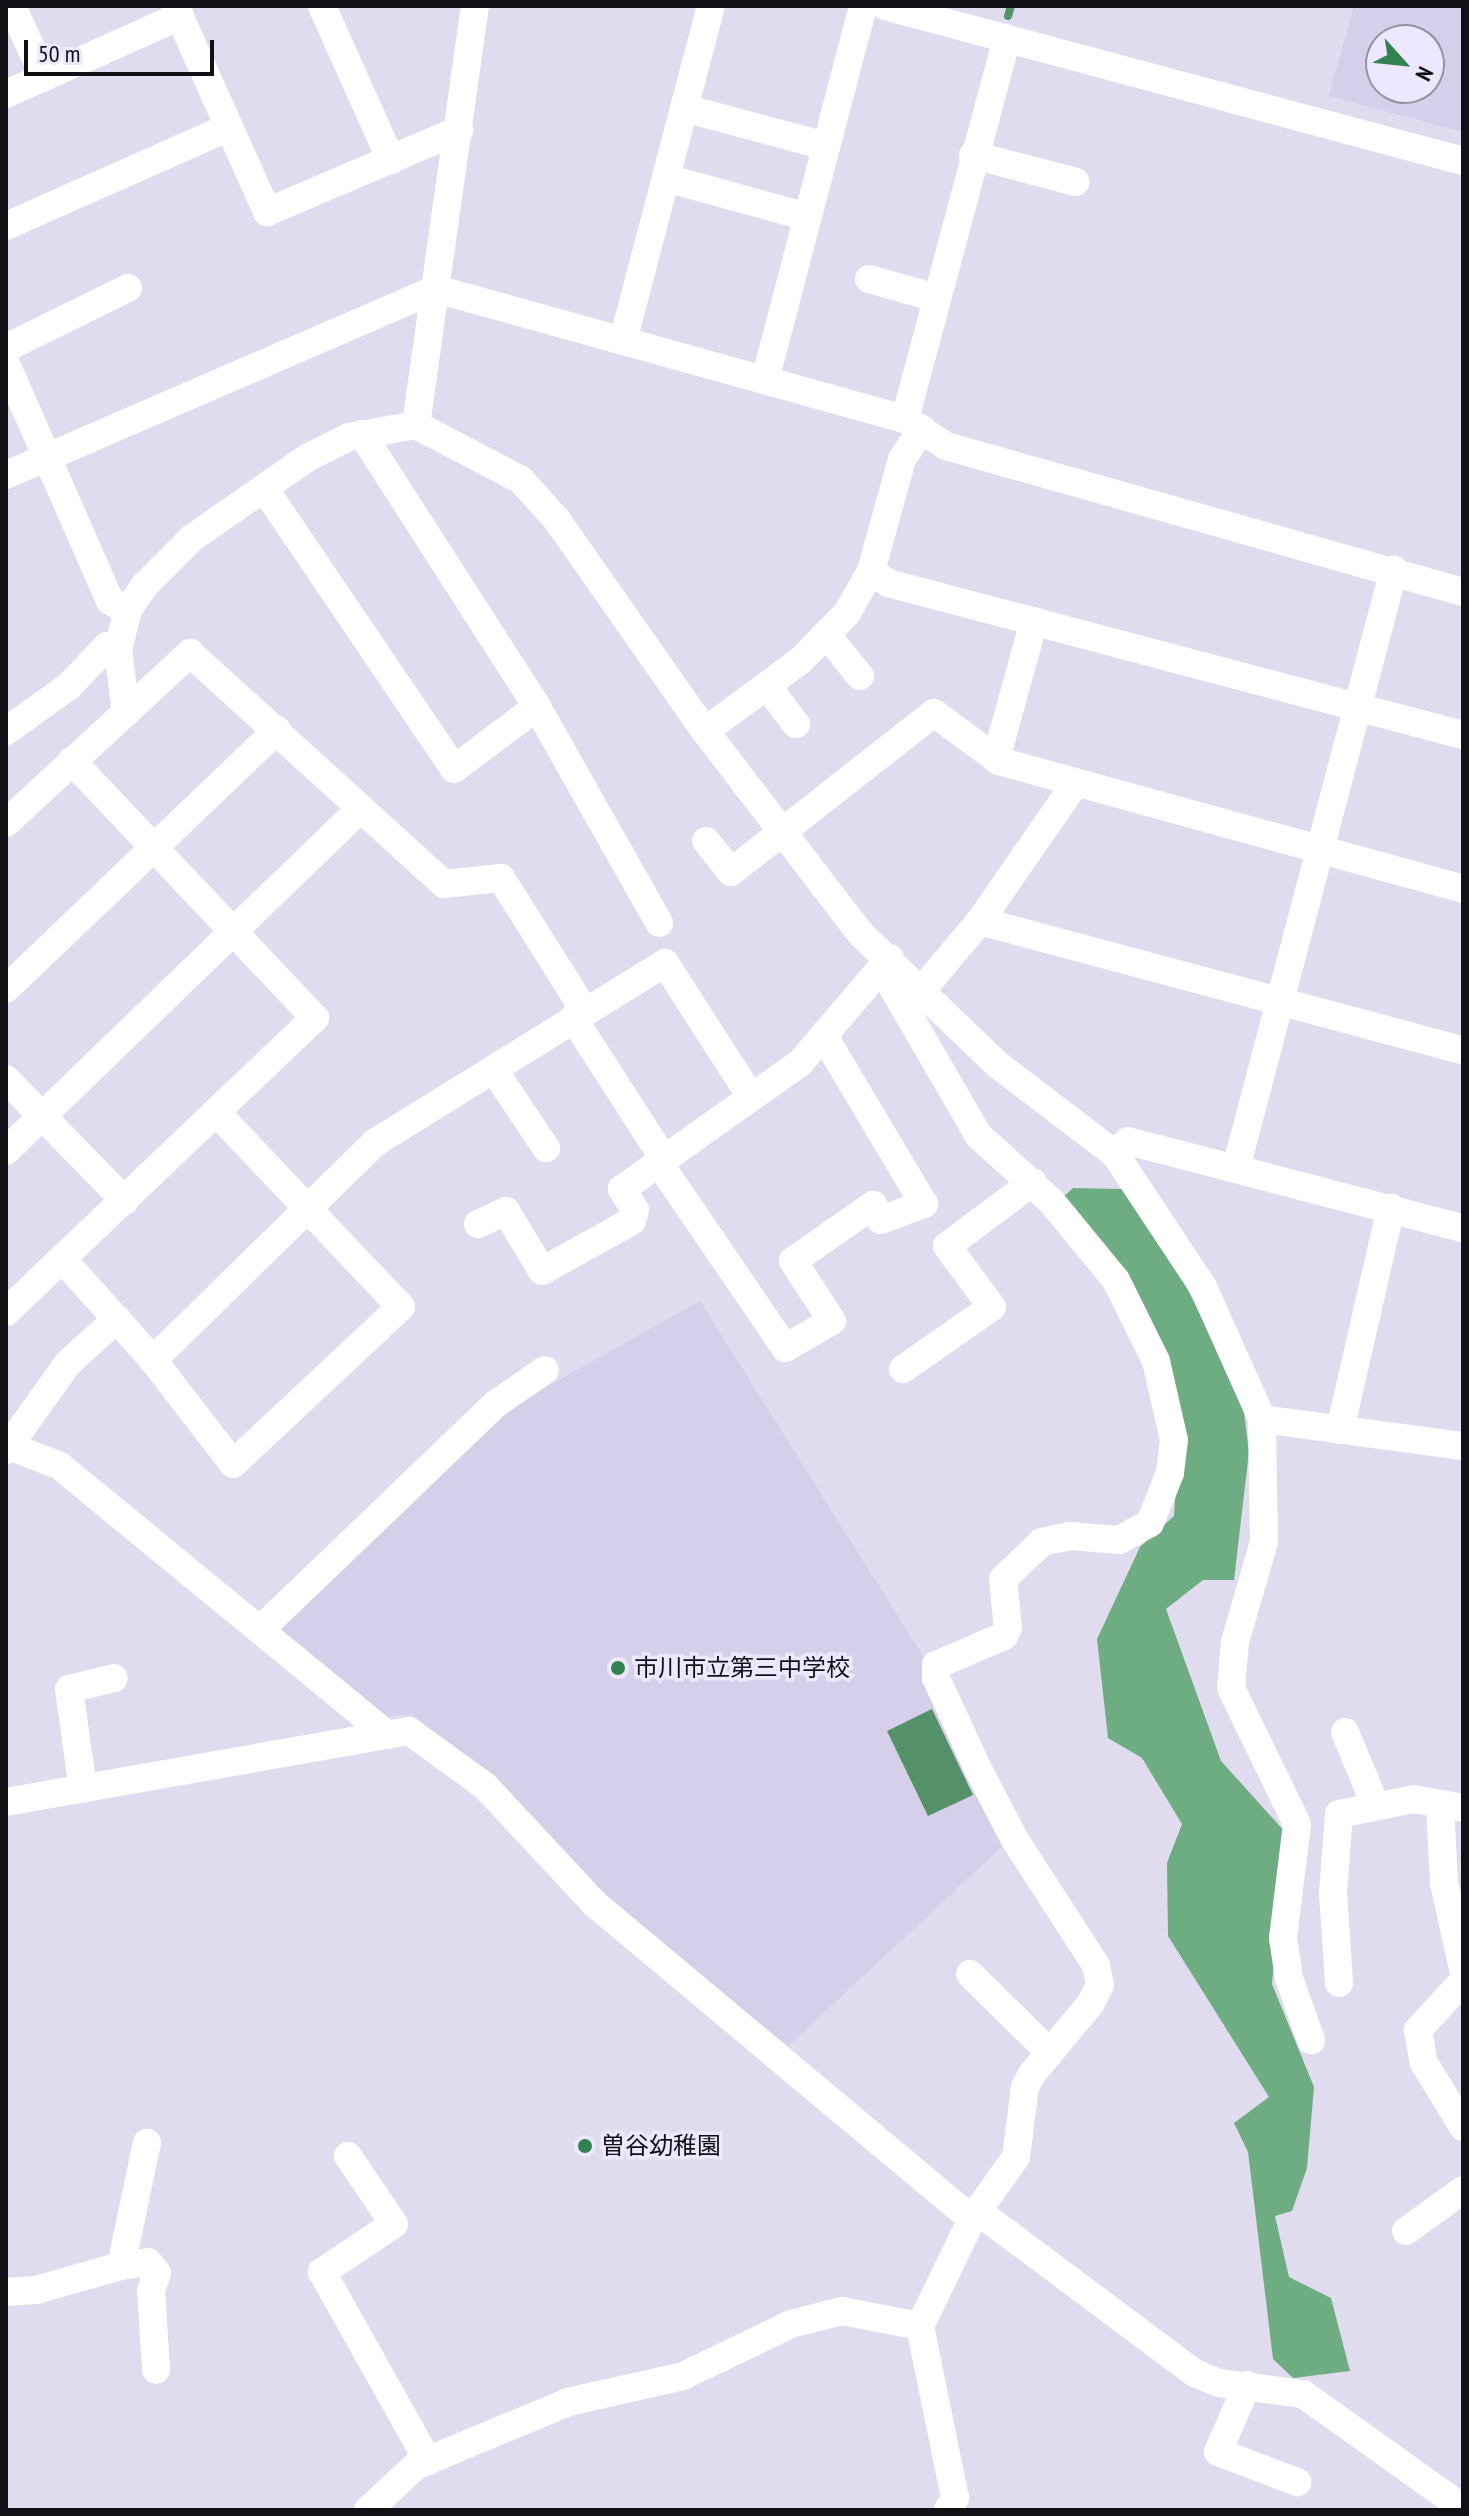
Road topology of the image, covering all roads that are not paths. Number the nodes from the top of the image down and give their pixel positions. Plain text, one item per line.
1 (12, 6) edge
2 (322, 6) edge
3 (475, 6) edge
4 (711, 6) edge
5 (863, 6) edge
6 (885, 6) edge
7 (178, 11) edge
8 (994, 25) edge
9 (44, 77) junction
10 (6, 94) edge
11 (684, 108) junction
12 (229, 127) junction
13 (459, 130) junction
14 (826, 146) junction
15 (973, 155) junction
16 (391, 160) junction
17 (1463, 161) edge
18 (666, 178) junction
19 (1076, 182) dead end
20 (808, 217) junction
21 (6, 226) edge
22 (869, 279) dead end
23 (128, 288) dead end
24 (436, 289) junction
25 (936, 298) junction
26 (623, 341) junction
27 (6, 348) edge
28 (6, 364) edge
29 (765, 380) junction
30 (914, 424) junction
31 (416, 425) junction
32 (362, 434) junction
33 (45, 457) junction
34 (6, 475) edge
35 (264, 488) junction
36 (1394, 569) junction
37 (871, 571) junction
38 (1463, 592) edge
39 (128, 610) junction
40 (1034, 621) junction
41 (826, 634) junction
42 (118, 649) junction
43 (860, 676) dead end
44 (767, 686) junction
45 (537, 707) junction
46 (1358, 707) junction
47 (126, 713) junction
48 (796, 724) dead end
49 (277, 730) junction
50 (6, 731) edge
51 (705, 731) junction
52 (1463, 735) edge
53 (996, 759) junction
54 (72, 761) junction
55 (1074, 785) junction
56 (360, 809) junction
57 (6, 823) edge
58 (783, 833) junction
59 (706, 841) dead end
60 (154, 847) junction
61 (1320, 852) junction
62 (1463, 889) edge
63 (980, 921) junction
64 (659, 923) dead end
65 (234, 932) junction
66 (886, 964) junction
67 (6, 989) edge
68 (922, 990) junction
69 (1282, 1000) junction
70 (579, 1014) junction
71 (824, 1036) junction
72 (1463, 1050) edge
73 (494, 1070) junction
74 (6, 1079) edge
75 (751, 1097) junction
76 (217, 1113) junction
77 (43, 1117) junction
78 (546, 1148) dead end
79 (6, 1151) edge
80 (1115, 1154) junction
81 (661, 1161) junction
82 (1236, 1168) junction
83 (1033, 1182) junction
84 (125, 1201) junction
85 (1391, 1208) junction
86 (309, 1210) junction
87 (478, 1224) dead end
88 (1463, 1228) edge
89 (64, 1261) junction
90 (6, 1312) edge
91 (117, 1319) junction
92 (153, 1360) junction
93 (903, 1369) dead end
94 (545, 1370) dead end
95 (1262, 1419) junction
96 (1340, 1430) junction
97 (1463, 1446) edge
98 (8, 1448) edge
99 (260, 1630) junction
100 (114, 1678) dead end
101 (1345, 1732) dead end
102 (388, 1735) junction
103 (83, 1789) junction
104 (6, 1802) edge
105 (1375, 1804) junction
106 (1452, 1806) edge
107 (1463, 1969) edge
108 (970, 1974) dead end
109 (1463, 1981) edge
110 (1339, 1983) dead end
111 (1311, 2040) dead end
112 (1050, 2053) junction
113 (1463, 2127) edge
114 (147, 2143) dead end
115 (348, 2156) dead end
116 (1463, 2190) edge
117 (976, 2216) junction
118 (1406, 2231) dead end
119 (121, 2266) junction
120 (6, 2292) edge
121 (920, 2326) junction
122 (156, 2370) dead end
123 (1247, 2385) junction
124 (428, 2461) junction
125 (1297, 2482) dead end
126 (1455, 2500) edge
127 (959, 2506) edge
128 (368, 2510) edge

1 - 9 street
2 - 16 street
3 - 13 street
4 - 11 street
5 - 14 street
6 - 8 street
7 - 9 street
7 - 12 street
8 - 15 street
8 - 17 street
9 - 10 street
11 - 14 street
11 - 18 street
12 - 16 street
12 - 21 street
13 - 16 street
13 - 24 street
14 - 20 street
15 - 19 street
15 - 25 street
18 - 20 street
18 - 26 street
20 - 29 street
22 - 25 street
23 - 27 street
24 - 26 street
24 - 31 street
24 - 33 street
25 - 30 street
26 - 29 street
28 - 33 street
29 - 30 street
30 - 36 street
30 - 37 street
31 - 32 street
31 - 51 street
32 - 35 street
32 - 45 street
33 - 34 street
33 - 39 street
35 - 39 street
35 - 45 street
36 - 38 street
36 - 46 street
37 - 40 street
37 - 41 street
39 - 42 street
40 - 46 street
40 - 53 street
41 - 43 street
41 - 44 street
42 - 47 street
42 - 50 street
44 - 48 street
44 - 51 street
45 - 64 street
46 - 52 street
46 - 61 street
47 - 49 street
47 - 54 street
49 - 56 street
49 - 60 street
51 - 58 street
53 - 55 street
53 - 58 street
54 - 57 street
54 - 60 street
55 - 61 street
55 - 63 street
56 - 65 street
56 - 70 street
58 - 59 street
58 - 66 street
60 - 65 street
60 - 67 street
61 - 62 street
61 - 69 street
63 - 68 street
63 - 69 street
65 - 76 street
65 - 77 street
66 - 68 street
66 - 71 street
66 - 83 street
68 - 80 street
69 - 72 street
69 - 82 street
70 - 73 street
70 - 75 street
70 - 81 street
71 - 75 street
71 - 81 street
73 - 78 street
73 - 86 street
74 - 77 street
75 - 81 street
76 - 84 street
76 - 86 street
77 - 79 street
77 - 84 street
80 - 82 street
80 - 95 street
81 - 87 street
82 - 85 street
83 - 93 street
83 - 112 street
84 - 89 street
85 - 88 street
85 - 96 street
86 - 92 street
86 - 92 street
89 - 90 street
89 - 91 street
91 - 92 street
91 - 98 street
94 - 99 street
95 - 96 street
95 - 111 street
96 - 97 street
98 - 99 street
99 - 102 street
100 - 103 street
101 - 105 street
102 - 103 street
102 - 117 street
103 - 104 street
105 - 106 street
105 - 110 street
106 - 107 street
108 - 112 street
109 - 113 street
112 - 117 street
114 - 119 street
115 - 124 street
116 - 118 street
117 - 121 street
117 - 123 street
119 - 120 street
119 - 122 street
121 - 124 street
121 - 127 street
123 - 125 street
123 - 126 street
124 - 128 street

